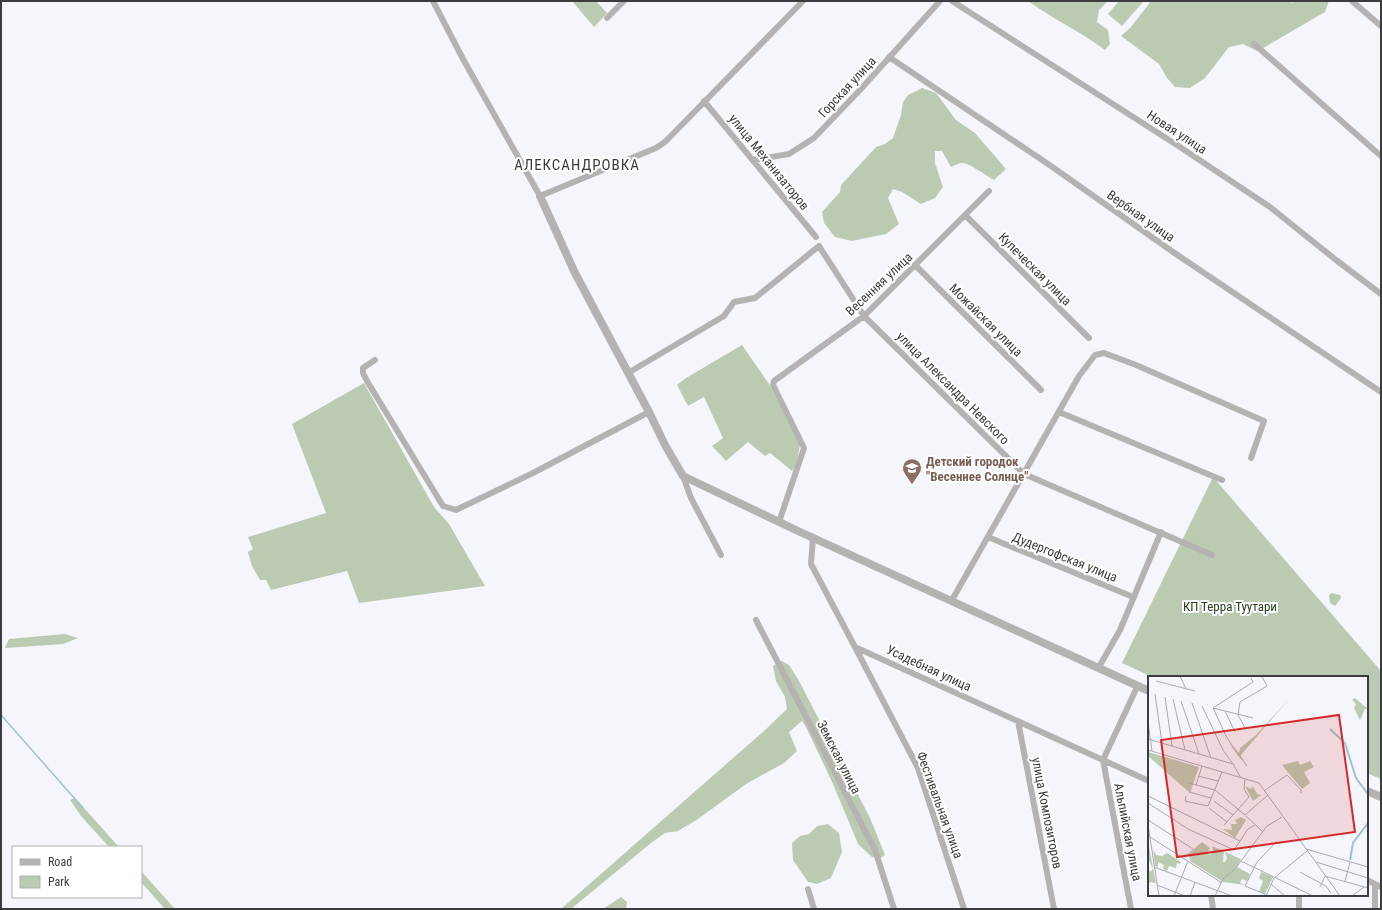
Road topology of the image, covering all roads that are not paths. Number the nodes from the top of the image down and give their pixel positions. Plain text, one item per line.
1 (433, 1) edge
2 (624, 1) edge
3 (803, 1) edge
4 (940, 1) edge
5 (952, 1) edge
6 (1352, 1) edge
7 (607, 18) dead end
8 (1381, 26) edge
9 (1254, 44) dead end
10 (889, 57) junction
11 (704, 101) junction
12 (1381, 156) edge
13 (753, 160) junction
14 (989, 191) dead end
15 (540, 196) junction
16 (965, 215) junction
17 (816, 238) dead end
18 (915, 266) junction
19 (1381, 294) edge
20 (864, 316) junction
21 (1089, 338) dead end
22 (375, 360) dead end
23 (628, 373) junction
24 (1041, 390) dead end
25 (1381, 392) edge
26 (649, 412) junction
27 (1059, 412) junction
28 (1251, 458) dead end
29 (1024, 474) junction
30 (683, 476) junction
31 (1222, 480) dead end
32 (778, 522) junction
33 (1161, 532) junction
34 (988, 537) junction
35 (813, 538) junction
36 (1212, 555) dead end
37 (722, 556) dead end
38 (1133, 597) junction
39 (952, 600) junction
40 (756, 620) dead end
41 (855, 647) junction
42 (1099, 668) junction
43 (1138, 685) junction
44 (1148, 690) edge
45 (1018, 721) junction
46 (1103, 760) junction
47 (1148, 781) edge
48 (1368, 791) edge
49 (1381, 797) edge
50 (1368, 880) edge
51 (1378, 885) edge
52 (808, 889) dead end
53 (1212, 896) edge
54 (1299, 896) edge
55 (814, 909) edge
56 (894, 909) edge
57 (964, 909) edge
58 (1054, 909) edge
59 (1131, 909) edge
60 (1213, 909) edge
61 (1299, 909) edge
62 (1375, 909) edge

1 - 15 street
2 - 7 street
3 - 11 street
4 - 10 street, Горская улица
5 - 19 street, Новая улица
6 - 8 street
9 - 12 street
10 - 13 street, Горская улица
10 - 25 street, Вербная улица
11 - 13 street, улица Механизаторов
11 - 15 street
13 - 17 street, улица Механизаторов
14 - 16 street, Весенняя улица
15 - 23 street
16 - 18 street, Весенняя улица
16 - 21 street, Купеческая улица
18 - 20 street, Весенняя улица
18 - 24 street, Можайская улица
20 - 23 street, улица Александра Невского
20 - 29 street, улица Александра Невского
20 - 32 street, Весенняя улица
22 - 26 street
23 - 26 street
26 - 30 street
27 - 28 street
27 - 29 street
27 - 31 street
29 - 33 street, улица Александра Невского
29 - 34 street
30 - 32 street
30 - 37 street
32 - 35 street
33 - 36 street, улица Александра Невского
33 - 38 street
34 - 38 street, Дудергофская улица
34 - 39 street
35 - 39 street
35 - 41 street
38 - 42 street
39 - 42 street
40 - 56 street, Земская улица
41 - 45 street, Усадебная улица
41 - 57 street, Фестивальная улица
42 - 43 street
43 - 44 street
43 - 46 street
45 - 46 street, Усадебная улица
45 - 58 street, улица Композиторов
46 - 47 street, Усадебная улица
46 - 59 street, Альпийская улица
48 - 49 street
50 - 51 street
51 - 62 street
52 - 55 street
53 - 60 street
54 - 61 street

